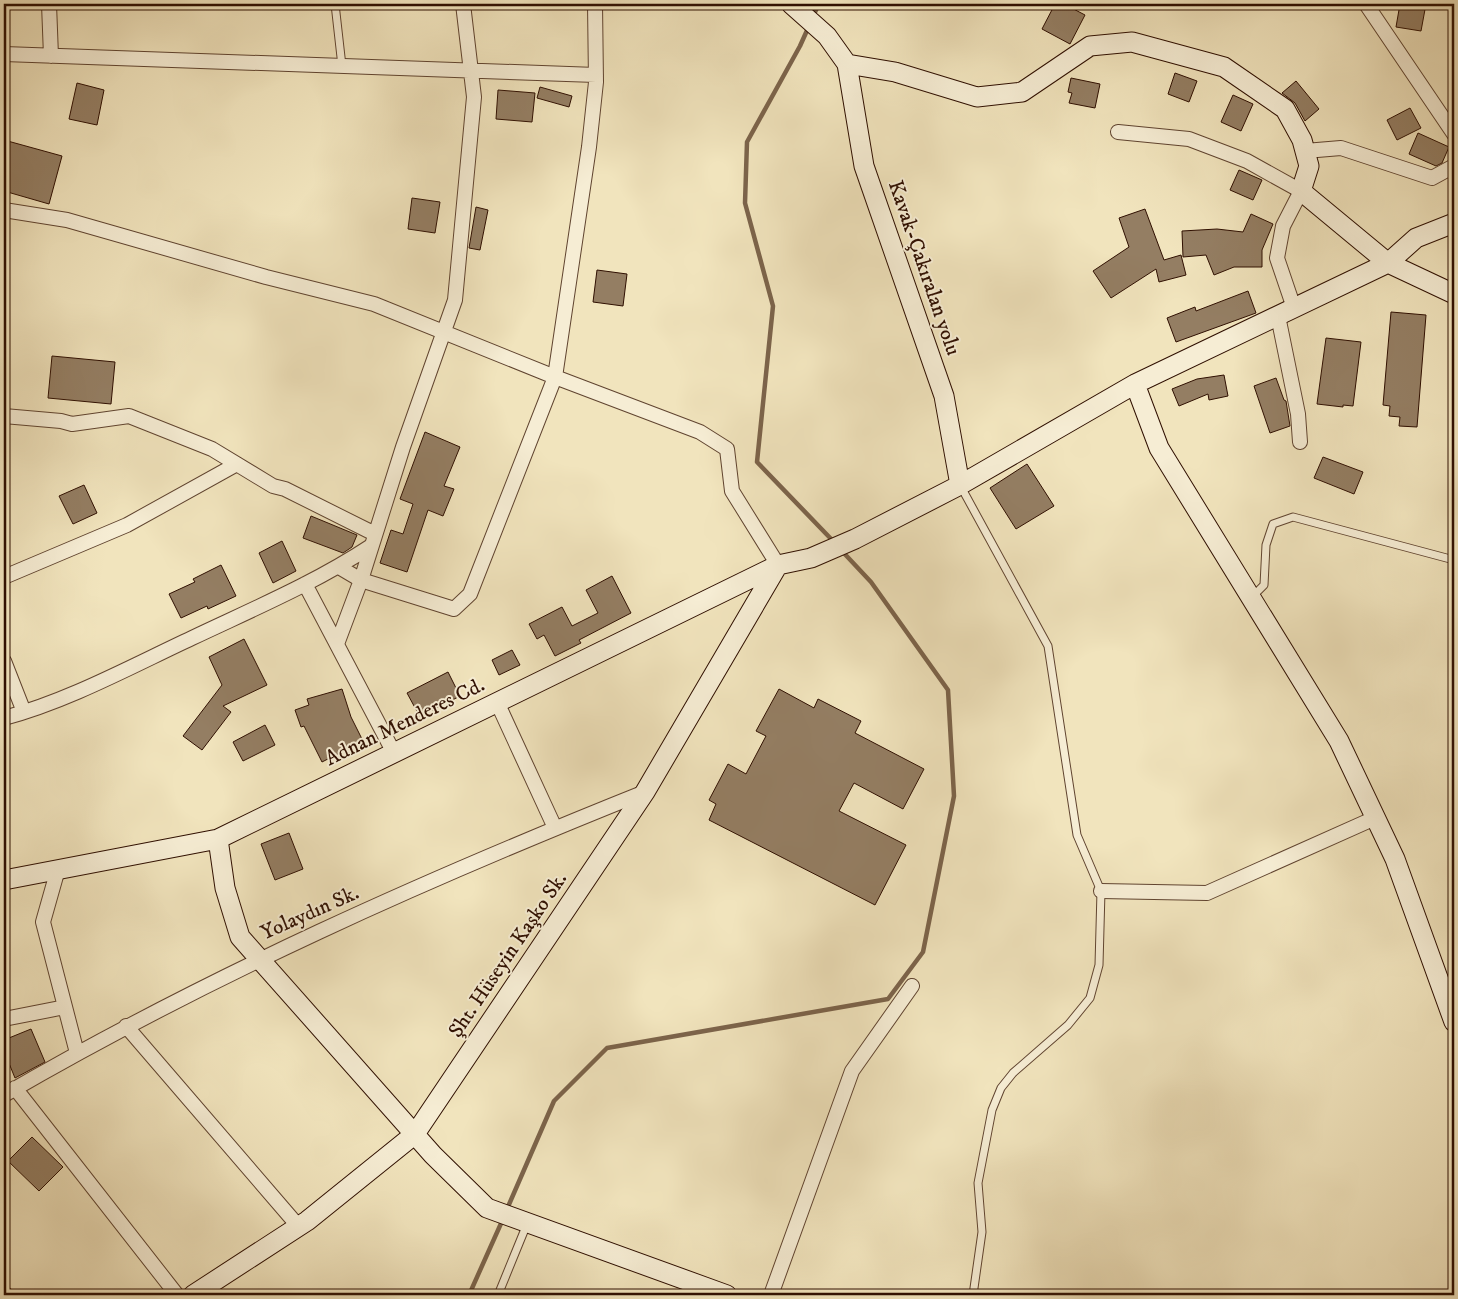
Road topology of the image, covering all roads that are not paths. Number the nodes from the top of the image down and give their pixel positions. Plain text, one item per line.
1 (49, 4) edge
2 (335, 4) edge
3 (463, 4) edge
4 (595, 4) edge
5 (1366, 4) edge
6 (791, 5) edge
7 (4, 54) edge
8 (51, 56) junction
9 (847, 64) junction
10 (342, 66) junction
11 (471, 70) junction
12 (596, 75) junction
13 (1118, 132) dead end
14 (1454, 134) edge
15 (1305, 151) junction
16 (1454, 166) edge
17 (1301, 191) junction
18 (4, 210) edge
19 (1454, 223) edge
20 (1388, 263) junction
21 (1454, 294) edge
22 (1286, 312) junction
23 (443, 333) junction
24 (554, 377) junction
25 (1135, 384) junction
26 (4, 416) edge
27 (1300, 442) dead end
28 (237, 464) junction
29 (960, 485) junction
30 (373, 540) junction
31 (1454, 560) edge
32 (778, 565) junction
33 (339, 567) junction
34 (4, 577) edge
35 (361, 580) junction
36 (305, 584) junction
37 (1252, 597) junction
38 (337, 644) junction
39 (4, 661) edge
40 (497, 702) junction
41 (24, 712) junction
42 (4, 718) edge
43 (394, 753) junction
44 (645, 792) junction
45 (1375, 818) junction
46 (555, 828) junction
47 (218, 839) junction
48 (58, 869) junction
49 (4, 880) edge
50 (1101, 890) junction
51 (259, 958) junction
52 (912, 986) dead end
53 (65, 1007) junction
54 (4, 1019) edge
55 (1454, 1022) edge
56 (126, 1026) junction
57 (77, 1053) junction
58 (9, 1092) edge
59 (415, 1134) junction
60 (522, 1222) junction
61 (298, 1227) junction
62 (177, 1295) edge
63 (193, 1295) edge
64 (498, 1295) edge
65 (727, 1295) edge
66 (771, 1295) edge
67 (973, 1295) edge

1 - 8 street
2 - 10 lane
3 - 11 street
4 - 12 street
5 - 14 street
6 - 9 main road
7 - 8 street
8 - 10 street
9 - 15 main road
9 - 29 main road, Kavak-Çakıralan yolu
10 - 11 street
11 - 12 street
11 - 23 street
12 - 24 street
13 - 17 street
15 - 16 street
15 - 17 main road
17 - 20 main road
17 - 22 street
18 - 23 street
19 - 20 main road, Adnan Menderes Cd.
20 - 21 main road
20 - 22 main road, Adnan Menderes Cd.
22 - 25 main road, Adnan Menderes Cd.
22 - 27 street
23 - 24 street
23 - 30 street
24 - 32 street
24 - 35 street
25 - 29 main road, Adnan Menderes Cd.
25 - 37 main road
26 - 28 street
28 - 30 street
28 - 34 street
29 - 32 main road, Adnan Menderes Cd.
29 - 50 lane
30 - 33 street
30 - 35 street
31 - 37 lane
32 - 40 main road, Adnan Menderes Cd.
32 - 44 main road, Şht. Hüseyin Kaşko Sk.
33 - 35 street
33 - 36 street
35 - 38 street
36 - 38 street
36 - 41 street
37 - 45 main road
38 - 43 street
39 - 41 street
40 - 43 main road, Adnan Menderes Cd.
40 - 46 street
41 - 42 street
43 - 47 main road, Adnan Menderes Cd.
44 - 46 street, Yolaydın Sk.
44 - 59 main road, Şht. Hüseyin Kaşko Sk.
45 - 50 street
45 - 55 main road
46 - 51 street, Yolaydın Sk.
47 - 48 main road, Adnan Menderes Cd.
47 - 51 main road
48 - 49 main road, Adnan Menderes Cd.
48 - 53 street
50 - 67 lane
51 - 56 street, Yolaydın Sk.
51 - 59 main road
52 - 66 street
53 - 54 street
53 - 57 street
56 - 57 street, Yolaydın Sk.
56 - 61 street
57 - 58 street, Yolaydın Sk.
58 - 62 street
59 - 60 main road
59 - 61 main road, Şht. Hüseyin Kaşko Sk.
60 - 64 lane
60 - 65 main road
61 - 63 main road, Şht. Hüseyin Kaşko Sk.

